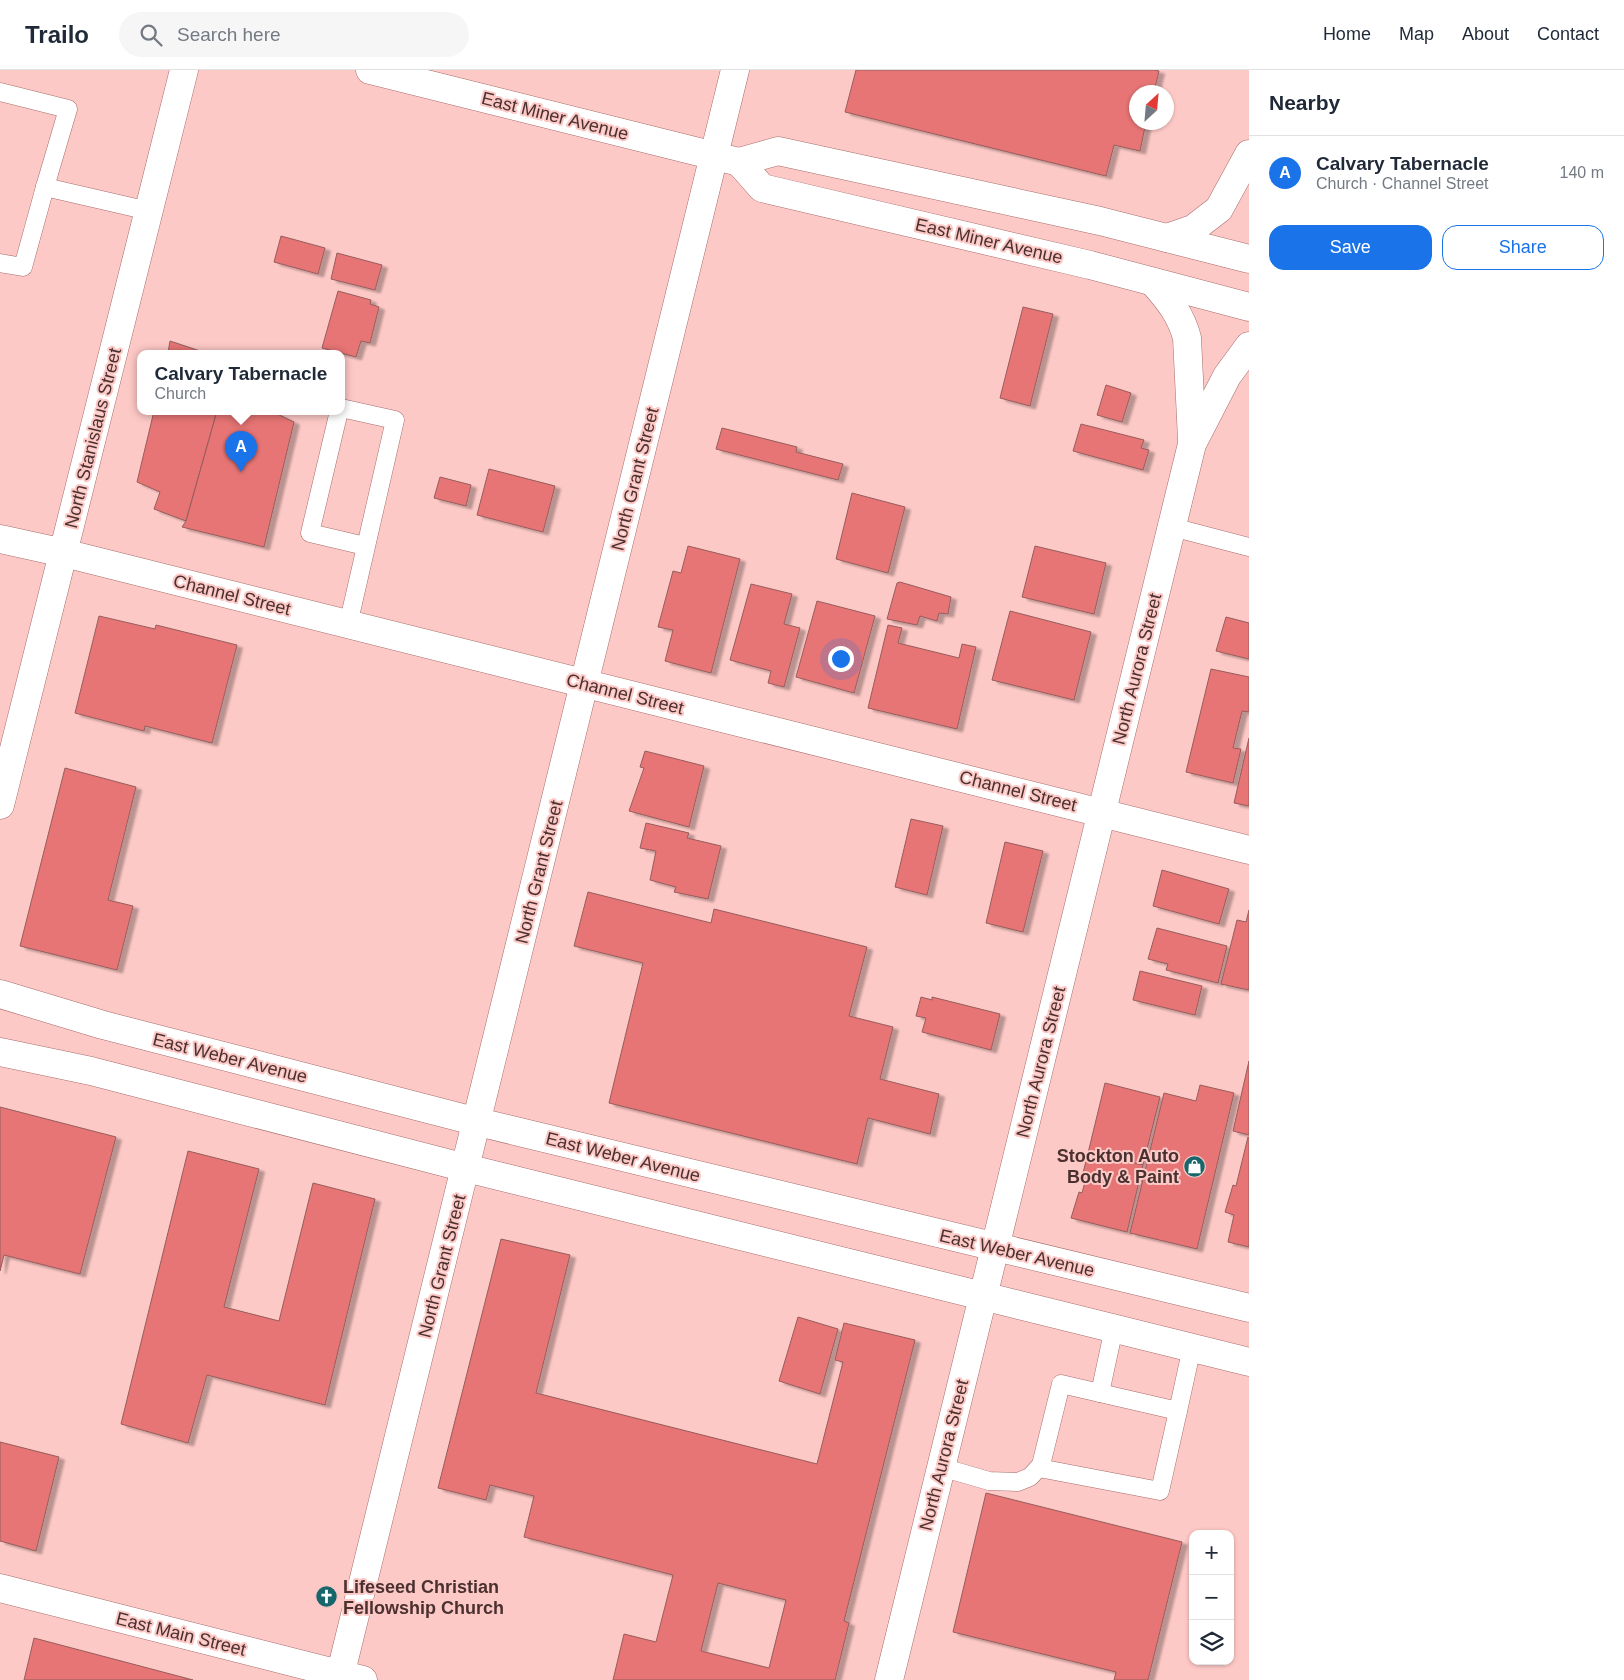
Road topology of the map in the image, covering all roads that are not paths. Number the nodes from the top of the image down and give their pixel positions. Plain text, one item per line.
1 (184, 70) edge
2 (370, 70) edge
3 (735, 70) edge
4 (0, 92) edge
5 (1249, 154) edge
6 (727, 159) junction
7 (45, 187) junction
8 (149, 212) junction
9 (1167, 238) junction
10 (1249, 258) edge
11 (0, 263) edge
12 (1153, 282) junction
13 (1249, 307) edge
14 (1249, 346) edge
15 (345, 410) edge
16 (339, 415) edge
17 (1192, 444) junction
18 (1172, 527) junction
19 (0, 539) edge
20 (365, 546) junction
21 (1249, 547) edge
22 (64, 553) junction
23 (348, 625) junction
24 (585, 684) junction
25 (0, 806) edge
26 (1102, 812) junction
27 (1249, 850) edge
28 (0, 994) edge
29 (0, 1052) edge
30 (478, 1122) junction
31 (466, 1168) junction
32 (995, 1248) junction
33 (983, 1296) junction
34 (1249, 1308) edge
35 (1114, 1328) junction
36 (1192, 1348) junction
37 (1249, 1362) edge
38 (1100, 1393) junction
39 (1178, 1411) junction
40 (941, 1467) junction
41 (1039, 1468) junction
42 (0, 1588) edge
43 (348, 1678) edge
44 (889, 1680) edge

1 - 8 street, North Stanislaus Street
2 - 6 street, East Miner Avenue
3 - 6 street, North Grant Street
4 - 7 lane
5 - 9 street
6 - 9 street, East Miner Avenue
6 - 12 street, East Miner Avenue
6 - 24 street, North Grant Street
7 - 8 lane
7 - 11 lane
8 - 22 street, North Stanislaus Street
9 - 10 street, East Miner Avenue
12 - 13 street, East Miner Avenue
12 - 17 street, North Aurora Street
14 - 17 street, North Aurora Street
15 - 20 lane
16 - 20 lane
17 - 18 street, North Aurora Street
18 - 21 lane
18 - 26 street, North Aurora Street
19 - 22 street, Channel Street
20 - 23 lane
22 - 23 street, Channel Street
22 - 25 street, North Stanislaus Street
23 - 24 street, Channel Street
24 - 26 street, Channel Street
24 - 30 street, North Grant Street
26 - 27 street, Channel Street
26 - 32 street, North Aurora Street
28 - 30 street, East Weber Avenue
29 - 31 street
30 - 31 street, North Grant Street
30 - 32 street, East Weber Avenue
31 - 33 street
31 - 43 street, North Grant Street
32 - 33 street, North Aurora Street
32 - 34 street, East Weber Avenue
33 - 35 street
33 - 40 street, North Aurora Street
35 - 36 street
35 - 38 lane
36 - 37 street
36 - 39 lane
38 - 39 lane
38 - 41 lane
39 - 41 lane
40 - 41 lane
40 - 44 street, North Aurora Street
42 - 43 street, East Main Street

